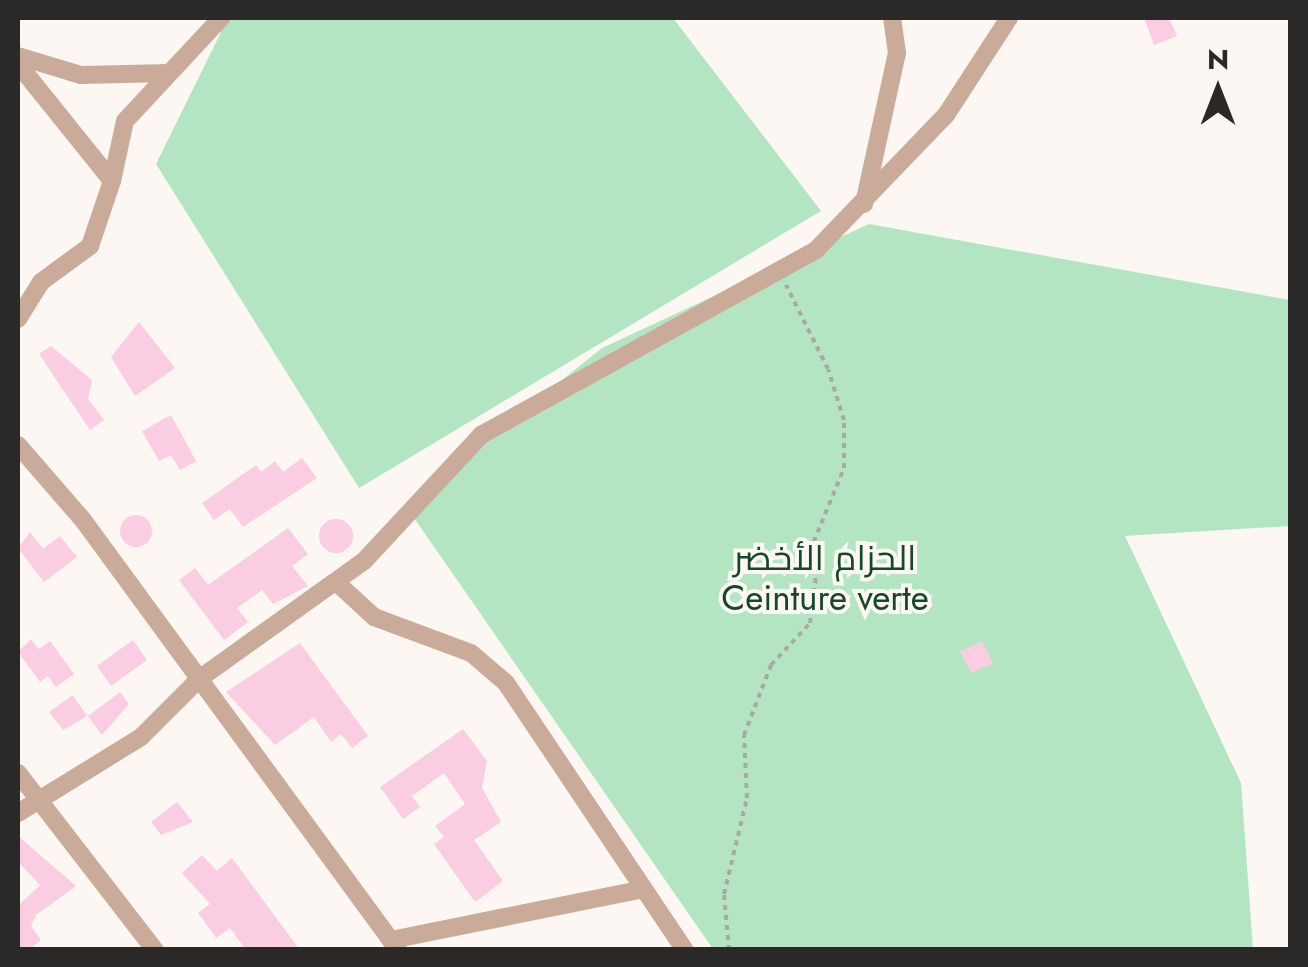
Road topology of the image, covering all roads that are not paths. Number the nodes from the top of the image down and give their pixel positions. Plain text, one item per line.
1 (220, 18) edge
2 (892, 18) edge
3 (1009, 18) edge
4 (18, 56) edge
5 (18, 64) edge
6 (170, 73) junction
7 (112, 180) junction
8 (862, 209) junction
9 (18, 319) edge
10 (18, 445) edge
11 (336, 582) junction
12 (199, 679) junction
13 (18, 773) edge
14 (42, 797) junction
15 (18, 813) edge
16 (639, 890) junction
17 (394, 945) edge
18 (155, 950) edge
19 (686, 950) edge

1 - 6 street
2 - 8 street
3 - 8 street
4 - 6 street
5 - 7 street
6 - 7 street
7 - 9 street
8 - 11 street
10 - 12 street
11 - 12 street
11 - 16 street
12 - 14 street
12 - 17 street
13 - 14 street
14 - 15 street
14 - 18 street
16 - 17 street
16 - 19 street

